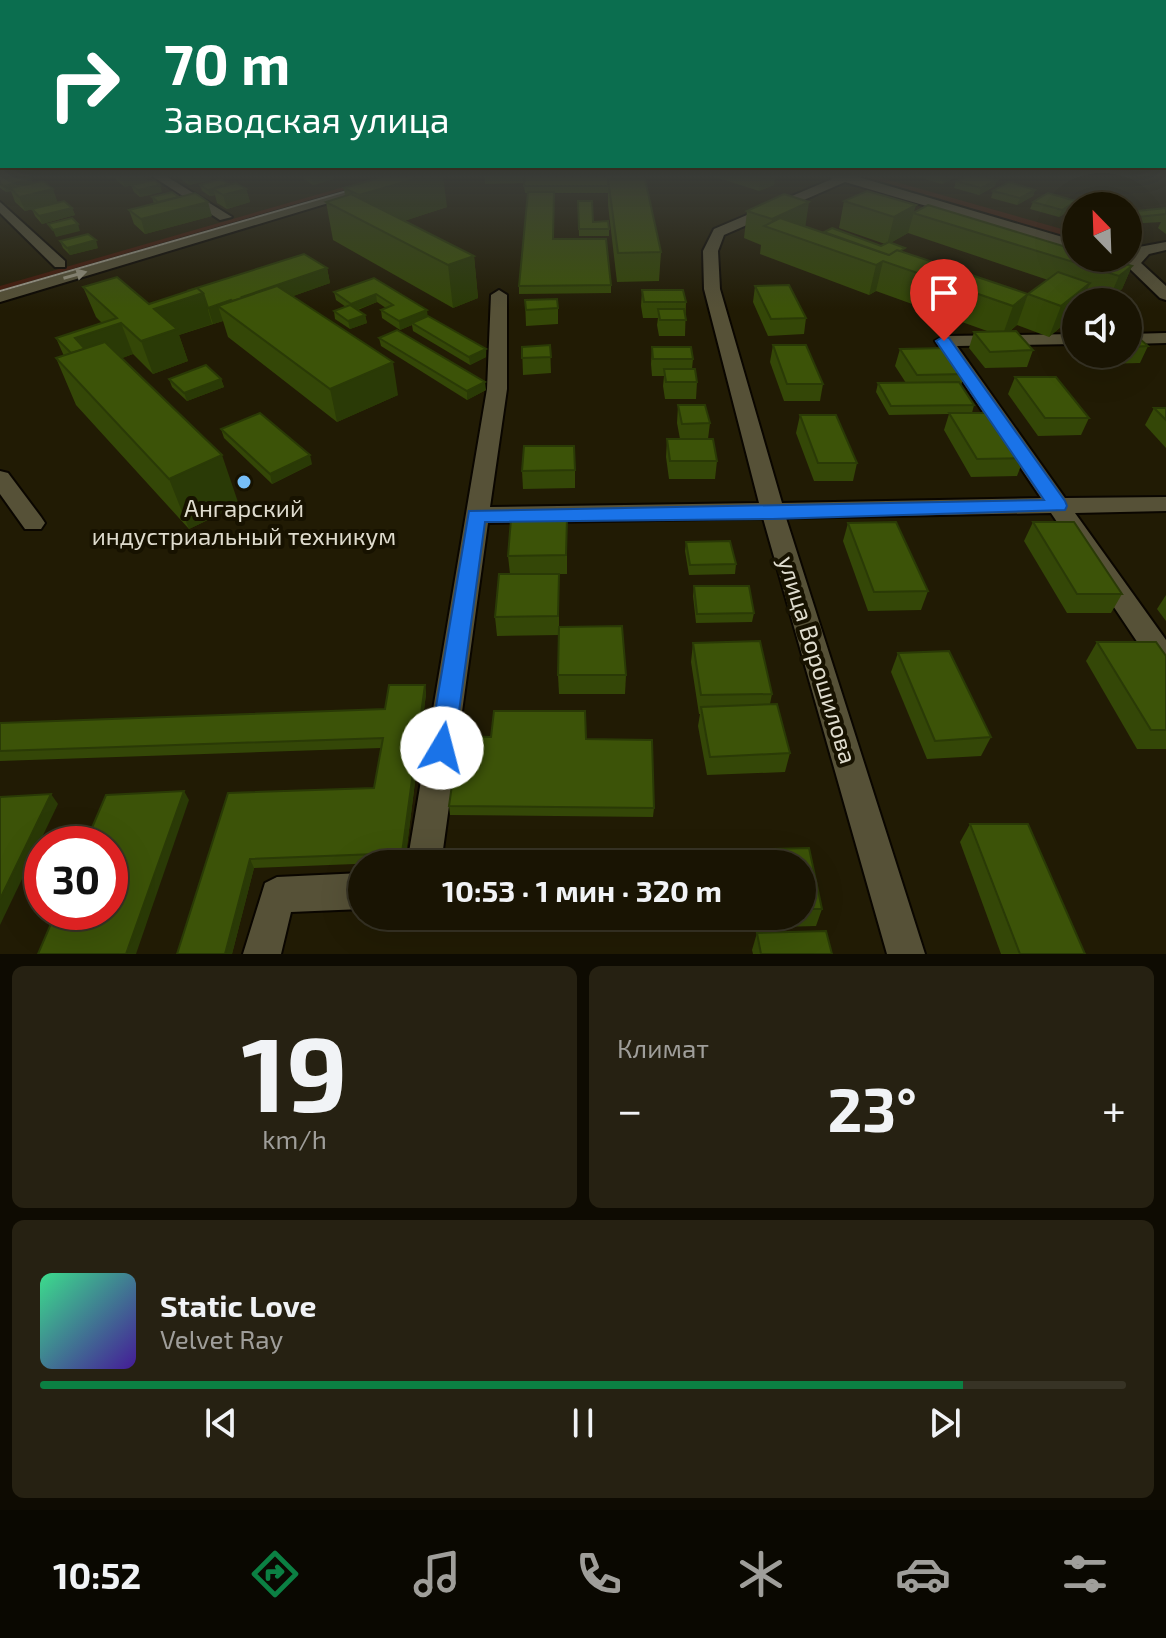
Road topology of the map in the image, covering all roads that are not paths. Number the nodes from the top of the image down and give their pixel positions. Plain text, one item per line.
1 (15, 221) edge
2 (213, 221) edge
3 (256, 221) edge
4 (741, 221) edge
5 (990, 221) edge
6 (1039, 221) edge
7 (1062, 227) edge
8 (1062, 242) edge
9 (60, 264) junction
10 (1142, 272) edge
11 (0, 281) edge
12 (499, 295) dead end
13 (1166, 295) edge
14 (0, 297) edge
15 (1166, 338) edge
16 (1062, 339) edge
17 (1142, 339) edge
18 (0, 478) edge
19 (1166, 504) edge
20 (1058, 506) junction
21 (773, 513) junction
22 (476, 515) junction
23 (33, 523) dead end
24 (1166, 662) edge
25 (426, 850) edge
26 (348, 892) edge
27 (262, 954) edge
28 (906, 954) edge

1 - 9 street
2 - 9 street
14 -> 3 street
4 - 21 street, улица Ворошилова
5 - 8 street
6 - 7 street
9 - 11 street
10 - 13 street
12 - 22 street
15 - 17 street
16 - 20 street
18 - 23 street
19 - 20 street
20 - 21 street
20 - 24 street
21 - 22 street
21 - 28 street, улица Ворошилова
22 - 25 street
26 - 27 street

